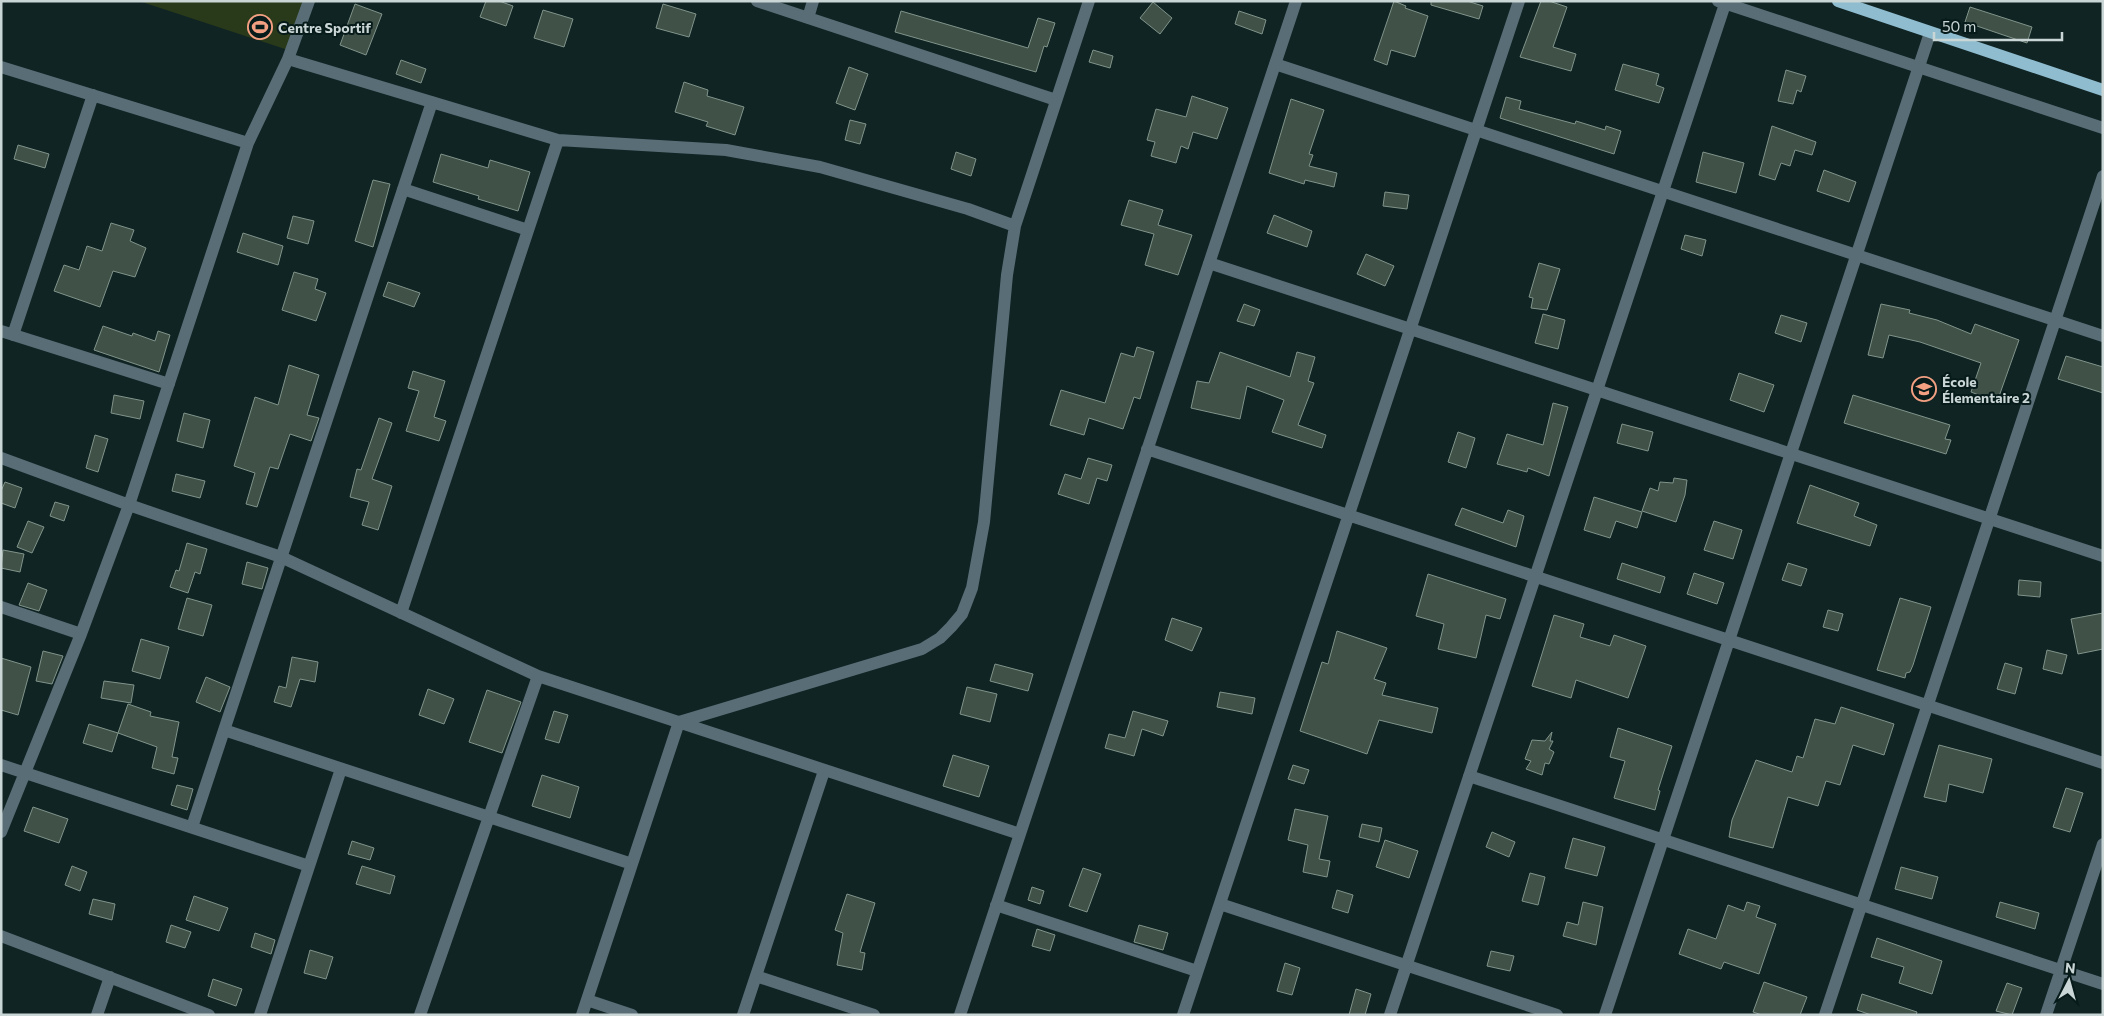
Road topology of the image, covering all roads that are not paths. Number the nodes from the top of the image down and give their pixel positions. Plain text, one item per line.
1 (309, 1) edge
2 (757, 1) edge
3 (814, 1) edge
4 (1089, 1) edge
5 (1296, 1) edge
6 (1519, 1) edge
7 (1838, 1) edge
8 (1723, 2) edge
9 (808, 18) junction
10 (1930, 33) junction
11 (288, 59) junction
12 (1275, 64) junction
13 (1919, 67) junction
14 (1, 68) edge
15 (2103, 90) edge
16 (93, 95) junction
17 (1056, 100) junction
18 (432, 102) junction
19 (2103, 128) edge
20 (1476, 130) junction
21 (558, 140) junction
22 (248, 143) junction
23 (2103, 176) edge
24 (403, 189) junction
25 (1663, 192) junction
26 (1014, 226) junction
27 (528, 230) junction
28 (1856, 255) junction
29 (1209, 263) junction
30 (2055, 320) junction
31 (1410, 329) junction
32 (7, 333) edge
33 (2103, 336) edge
34 (170, 384) junction
35 (1597, 390) junction
36 (1147, 449) junction
37 (1791, 454) junction
38 (1, 458) edge
39 (128, 505) junction
40 (1348, 516) junction
41 (1989, 519) junction
42 (2103, 556) edge
43 (281, 557) junction
44 (1535, 577) junction
45 (1, 607) edge
46 (401, 612) junction
47 (81, 634) junction
48 (1729, 640) junction
49 (538, 676) junction
50 (1927, 706) junction
51 (679, 722) junction
52 (224, 730) junction
53 (2103, 763) edge
54 (1, 765) edge
55 (341, 769) junction
56 (824, 771) junction
57 (25, 772) junction
58 (1470, 776) junction
59 (488, 816) junction
60 (192, 827) junction
61 (1, 832) edge
62 (1020, 834) junction
63 (1663, 839) junction
64 (2103, 844) edge
65 (632, 864) junction
66 (309, 866) junction
67 (1220, 904) junction
68 (1862, 904) junction
69 (996, 905) junction
70 (1, 936) edge
71 (1407, 965) junction
72 (2061, 970) junction
73 (1197, 971) junction
74 (756, 976) junction
75 (110, 977) junction
76 (2103, 984) edge
77 (587, 1000) junction
78 (97, 1015) edge
79 (209, 1015) edge
80 (260, 1015) edge
81 (420, 1015) edge
82 (582, 1015) edge
83 (632, 1015) edge
84 (743, 1015) edge
85 (874, 1015) edge
86 (960, 1015) edge
87 (1183, 1015) edge
88 (1390, 1015) edge
89 (1557, 1015) edge
90 (1605, 1015) edge
91 (1825, 1015) edge
92 (2046, 1015) edge

1 - 11 street
2 - 9 street
3 - 9 street
4 - 17 street
5 - 12 street
6 - 20 street
7 - 10 main road
8 - 13 street
8 - 25 street
9 - 17 street
10 - 13 street
10 - 15 main road
11 - 18 street
11 - 22 street
12 - 20 street
12 - 29 street
13 - 19 street
13 - 28 street
14 - 16 street
16 - 22 street
16 - 32 street
17 - 26 street
18 - 21 street
18 - 24 street
20 - 25 street
20 - 31 street
21 - 26 street
21 - 27 street
22 - 34 street
23 - 30 street
24 - 27 street
24 - 43 street
25 - 28 street
25 - 35 street
26 - 51 street
27 - 46 street
28 - 30 street
28 - 37 street
29 - 31 street
29 - 36 street
30 - 33 street
30 - 41 street
31 - 35 street
31 - 40 street
32 - 34 street
34 - 39 street
35 - 37 street
35 - 44 street
36 - 40 street
36 - 62 street
37 - 41 street
37 - 48 street
38 - 39 street
39 - 43 street
39 - 47 street
40 - 44 street
40 - 67 street
41 - 42 street
41 - 50 street
43 - 46 street
43 - 52 street
44 - 48 street
44 - 58 street
45 - 47 street
46 - 49 street
47 - 57 street
48 - 50 street
48 - 63 street
49 - 51 street
49 - 59 street
50 - 53 street
50 - 68 street
51 - 56 street
51 - 65 street
52 - 55 street
52 - 60 street
54 - 57 street
55 - 59 street
55 - 66 street
56 - 62 street
56 - 74 street
57 - 60 street
57 - 61 street
58 - 63 street
58 - 71 street
59 - 65 street
59 - 81 street
60 - 66 street
62 - 69 street
63 - 68 street
63 - 90 street
64 - 72 street
65 - 77 street
66 - 80 street
67 - 71 street
67 - 73 street
68 - 72 street
68 - 91 street
69 - 73 street
69 - 86 street
70 - 75 street
71 - 88 street
71 - 89 street
72 - 76 street
72 - 92 street
73 - 87 street
74 - 84 street
74 - 85 street
75 - 78 street
75 - 79 street
77 - 82 street
77 - 83 street

